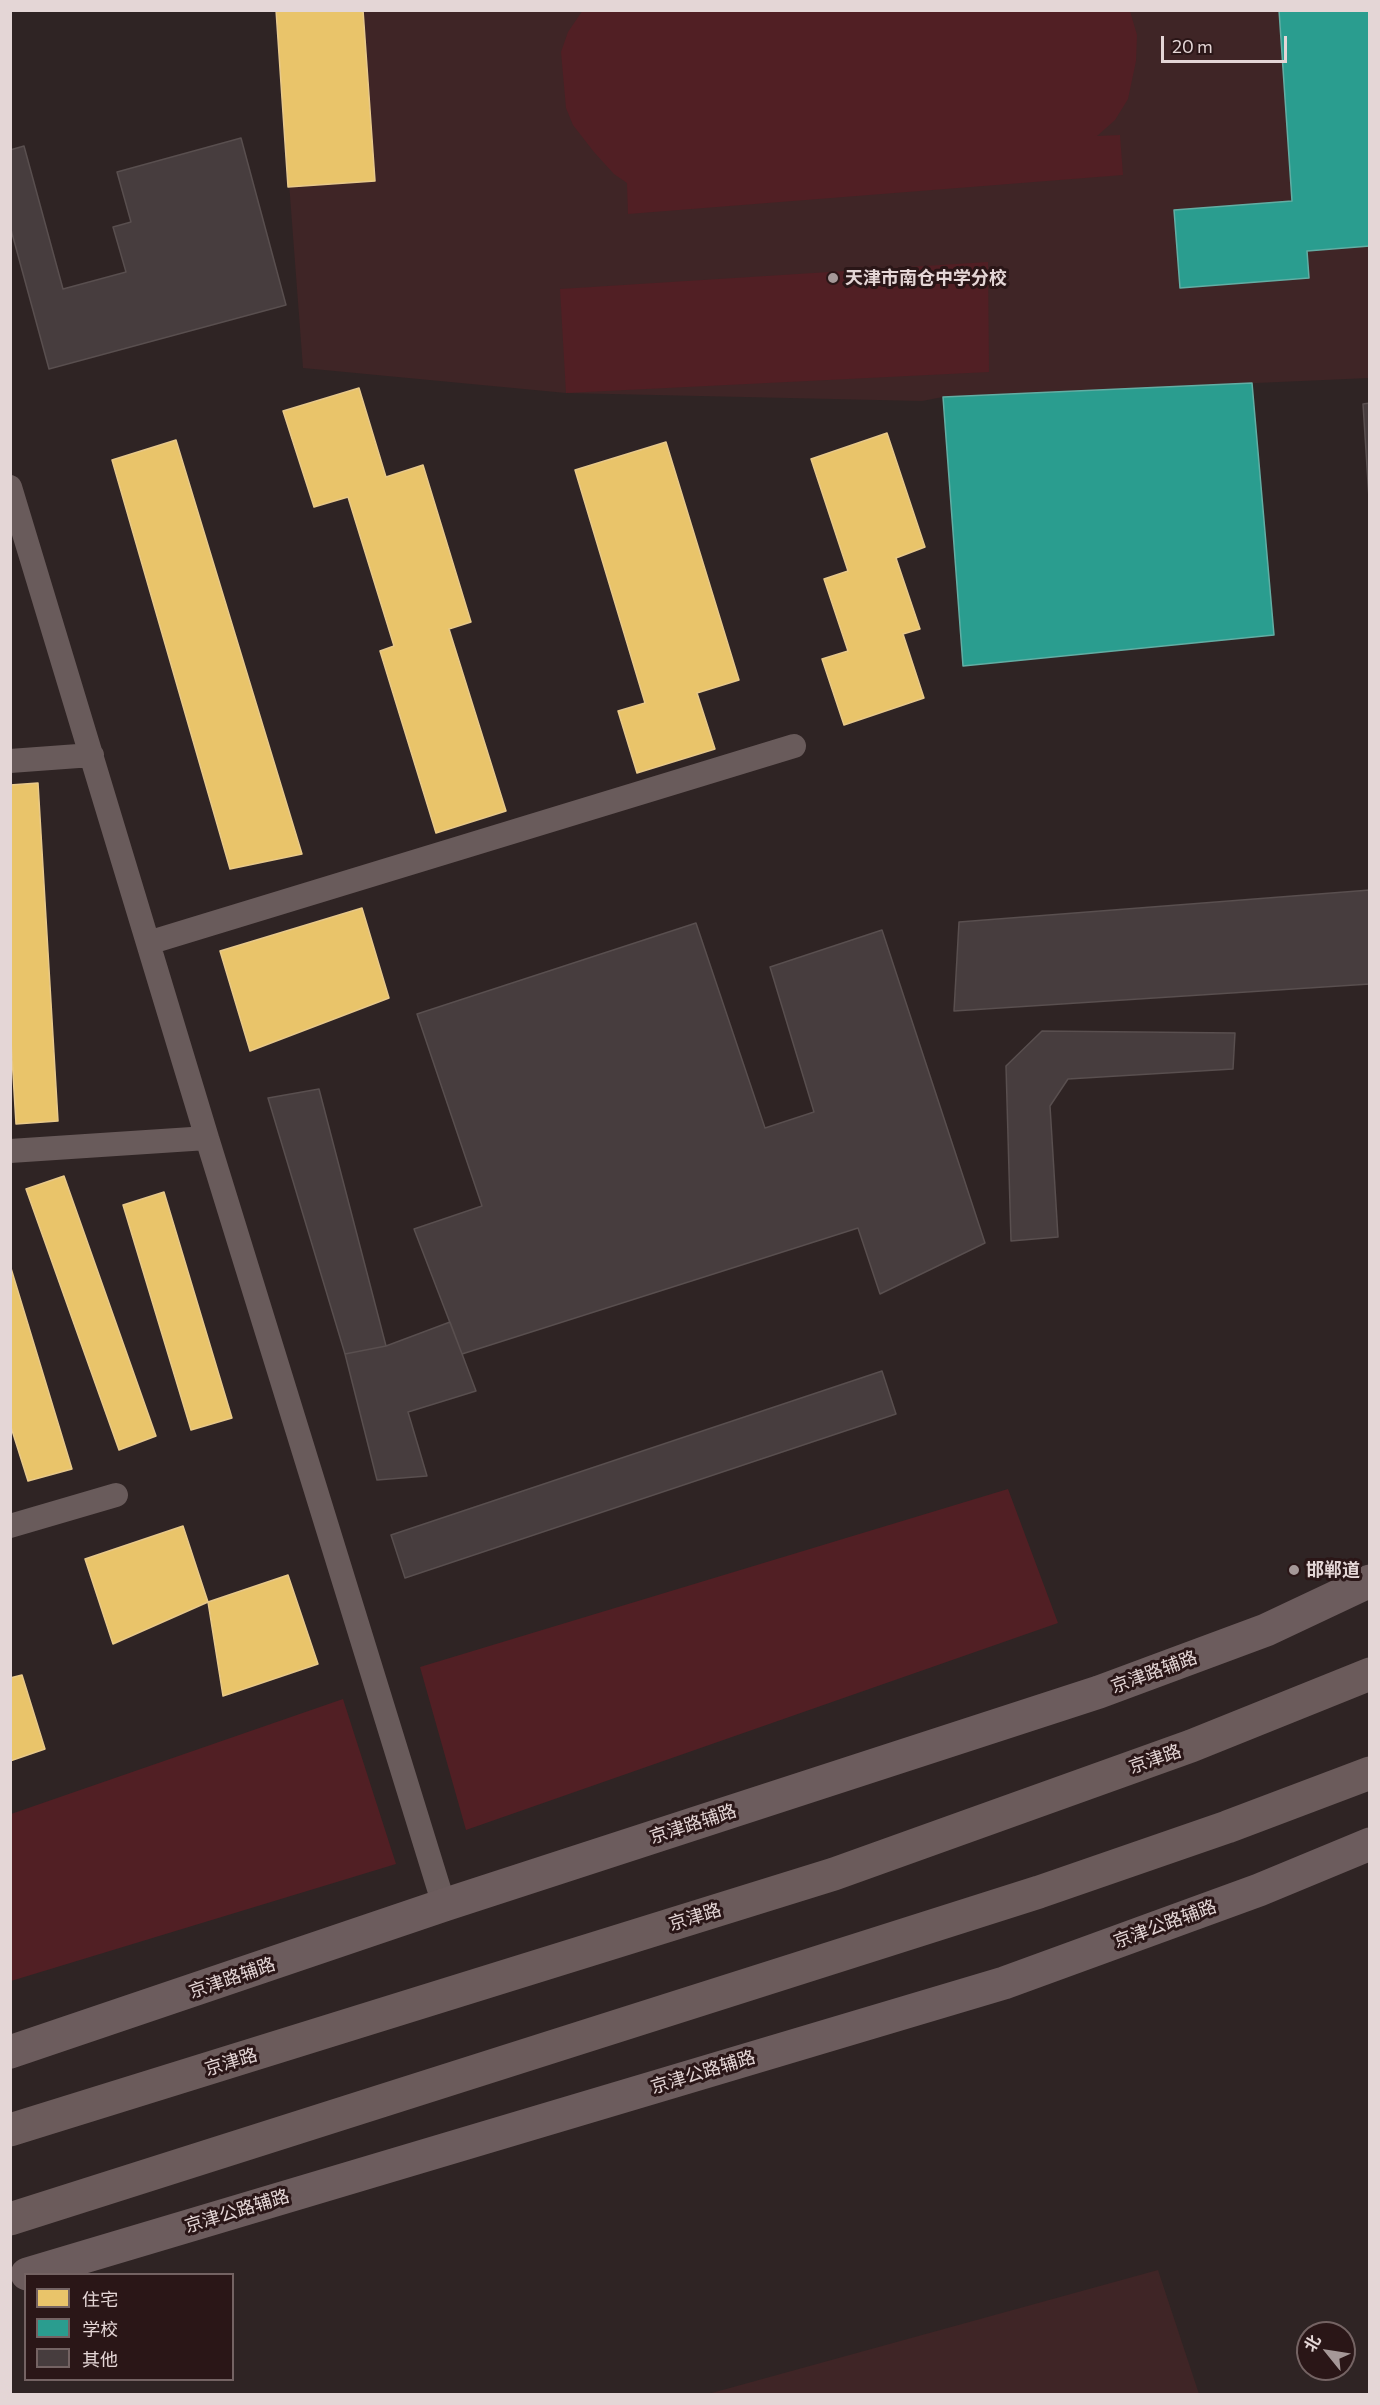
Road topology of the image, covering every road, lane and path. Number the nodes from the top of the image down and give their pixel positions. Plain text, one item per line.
1 (10, 487) edge
2 (794, 746) dead end
3 (92, 755) junction
4 (10, 761) edge
5 (148, 943) junction
6 (207, 1138) junction
7 (10, 1151) edge
8 (116, 1495) dead end
9 (10, 1526) edge
10 (1370, 1581) edge
11 (1370, 1674) edge
12 (1370, 1773) edge
13 (1370, 1844) edge
14 (444, 1905) junction
15 (10, 2052) edge
16 (10, 2130) edge
17 (10, 2219) edge
18 (33, 2273) edge

1 - 3 lane
2 - 5 lane
3 - 4 lane
3 - 5 lane
5 - 6 lane
6 - 7 lane
6 - 14 lane
8 - 9 lane
10 - 14 street, 京津路辅路
11 - 16 main road, 京津路
12 - 17 main road
13 - 18 street, 京津公路辅路
14 - 15 street, 京津路辅路

